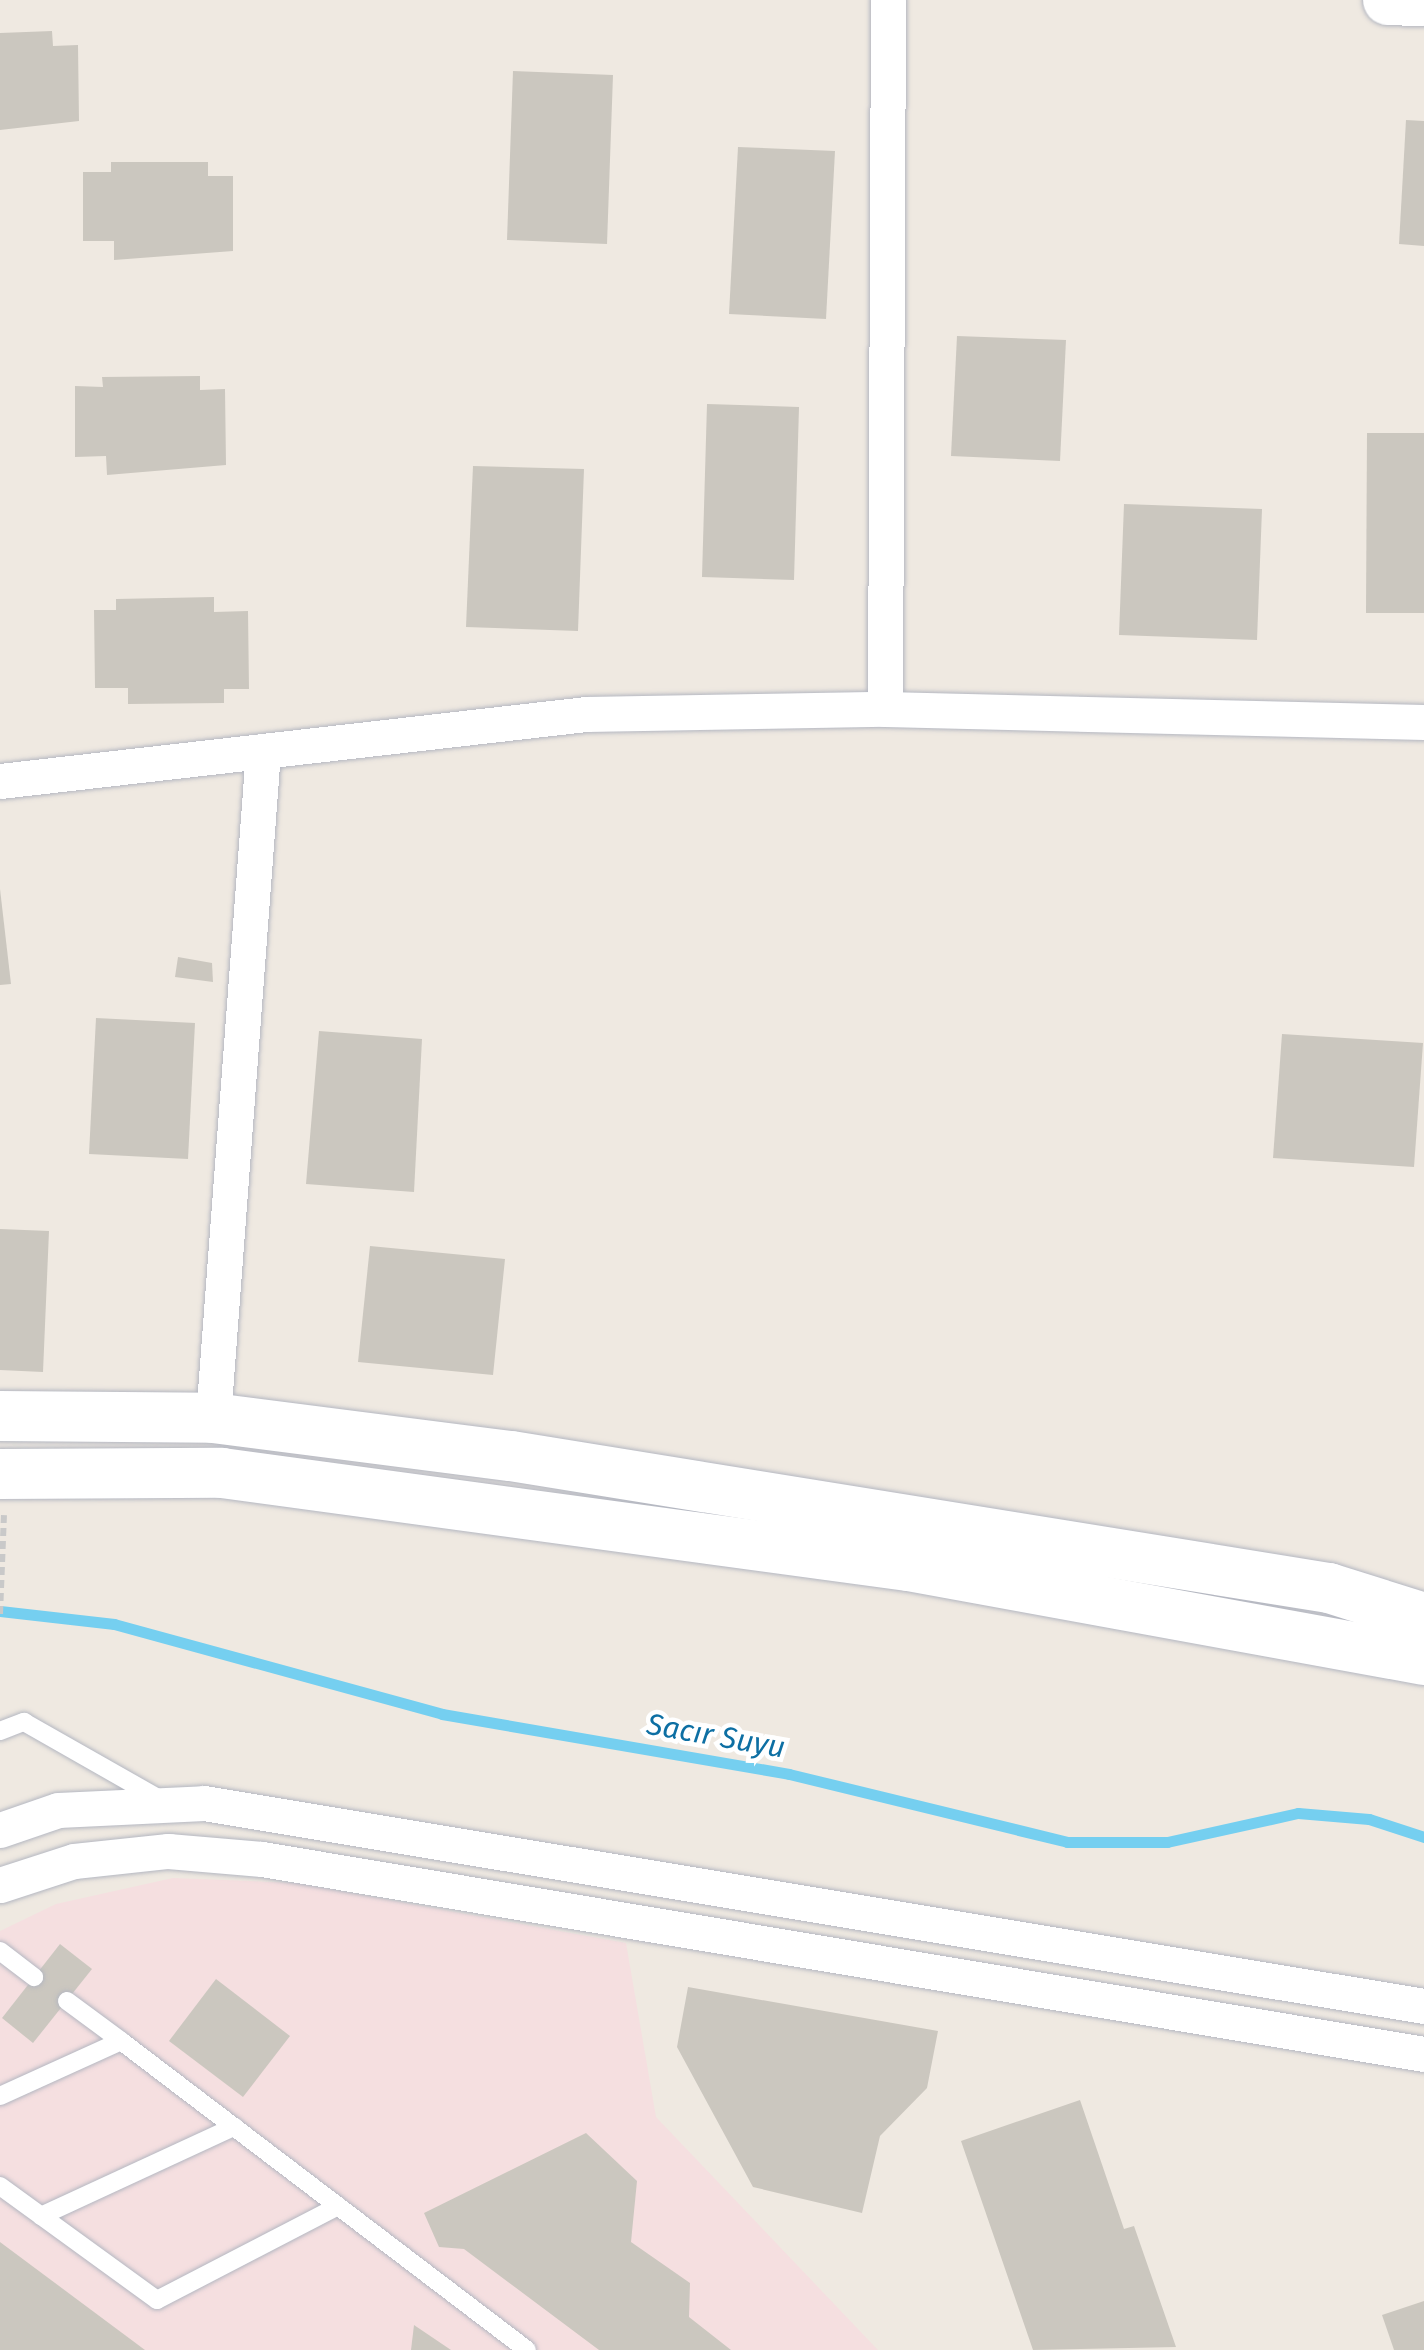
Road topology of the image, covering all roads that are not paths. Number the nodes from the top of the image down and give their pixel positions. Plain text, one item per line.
1 (888, 0) edge
2 (1388, 0) edge
3 (1424, 1) edge
4 (885, 709) junction
5 (1424, 722) edge
6 (263, 751) junction
7 (0, 781) edge
8 (0, 1416) edge
9 (212, 1418) junction
10 (0, 1474) edge
11 (1424, 1618) edge
12 (1424, 1660) edge
13 (0, 1731) edge
14 (168, 1804) junction
15 (0, 1830) edge
16 (0, 1885) edge
17 (0, 1951) edge
18 (34, 1977) dead end
19 (67, 2001) dead end
20 (1424, 2006) edge
21 (121, 2041) junction
22 (1424, 2054) edge
23 (0, 2096) edge
24 (234, 2128) junction
25 (0, 2186) edge
26 (338, 2206) junction
27 (41, 2216) junction
28 (527, 2350) edge

1 - 4 street
2 - 3 street
4 - 5 street
4 - 6 street
6 - 7 street
6 - 9 street
8 - 9 street
9 - 11 street
10 - 12 street
13 - 14 lane
14 - 15 street
14 - 20 street
16 - 22 street
17 - 18 lane
19 - 21 lane
21 - 23 lane
21 - 24 lane
24 - 26 lane
24 - 27 lane
25 - 27 lane
26 - 27 lane
26 - 28 lane

